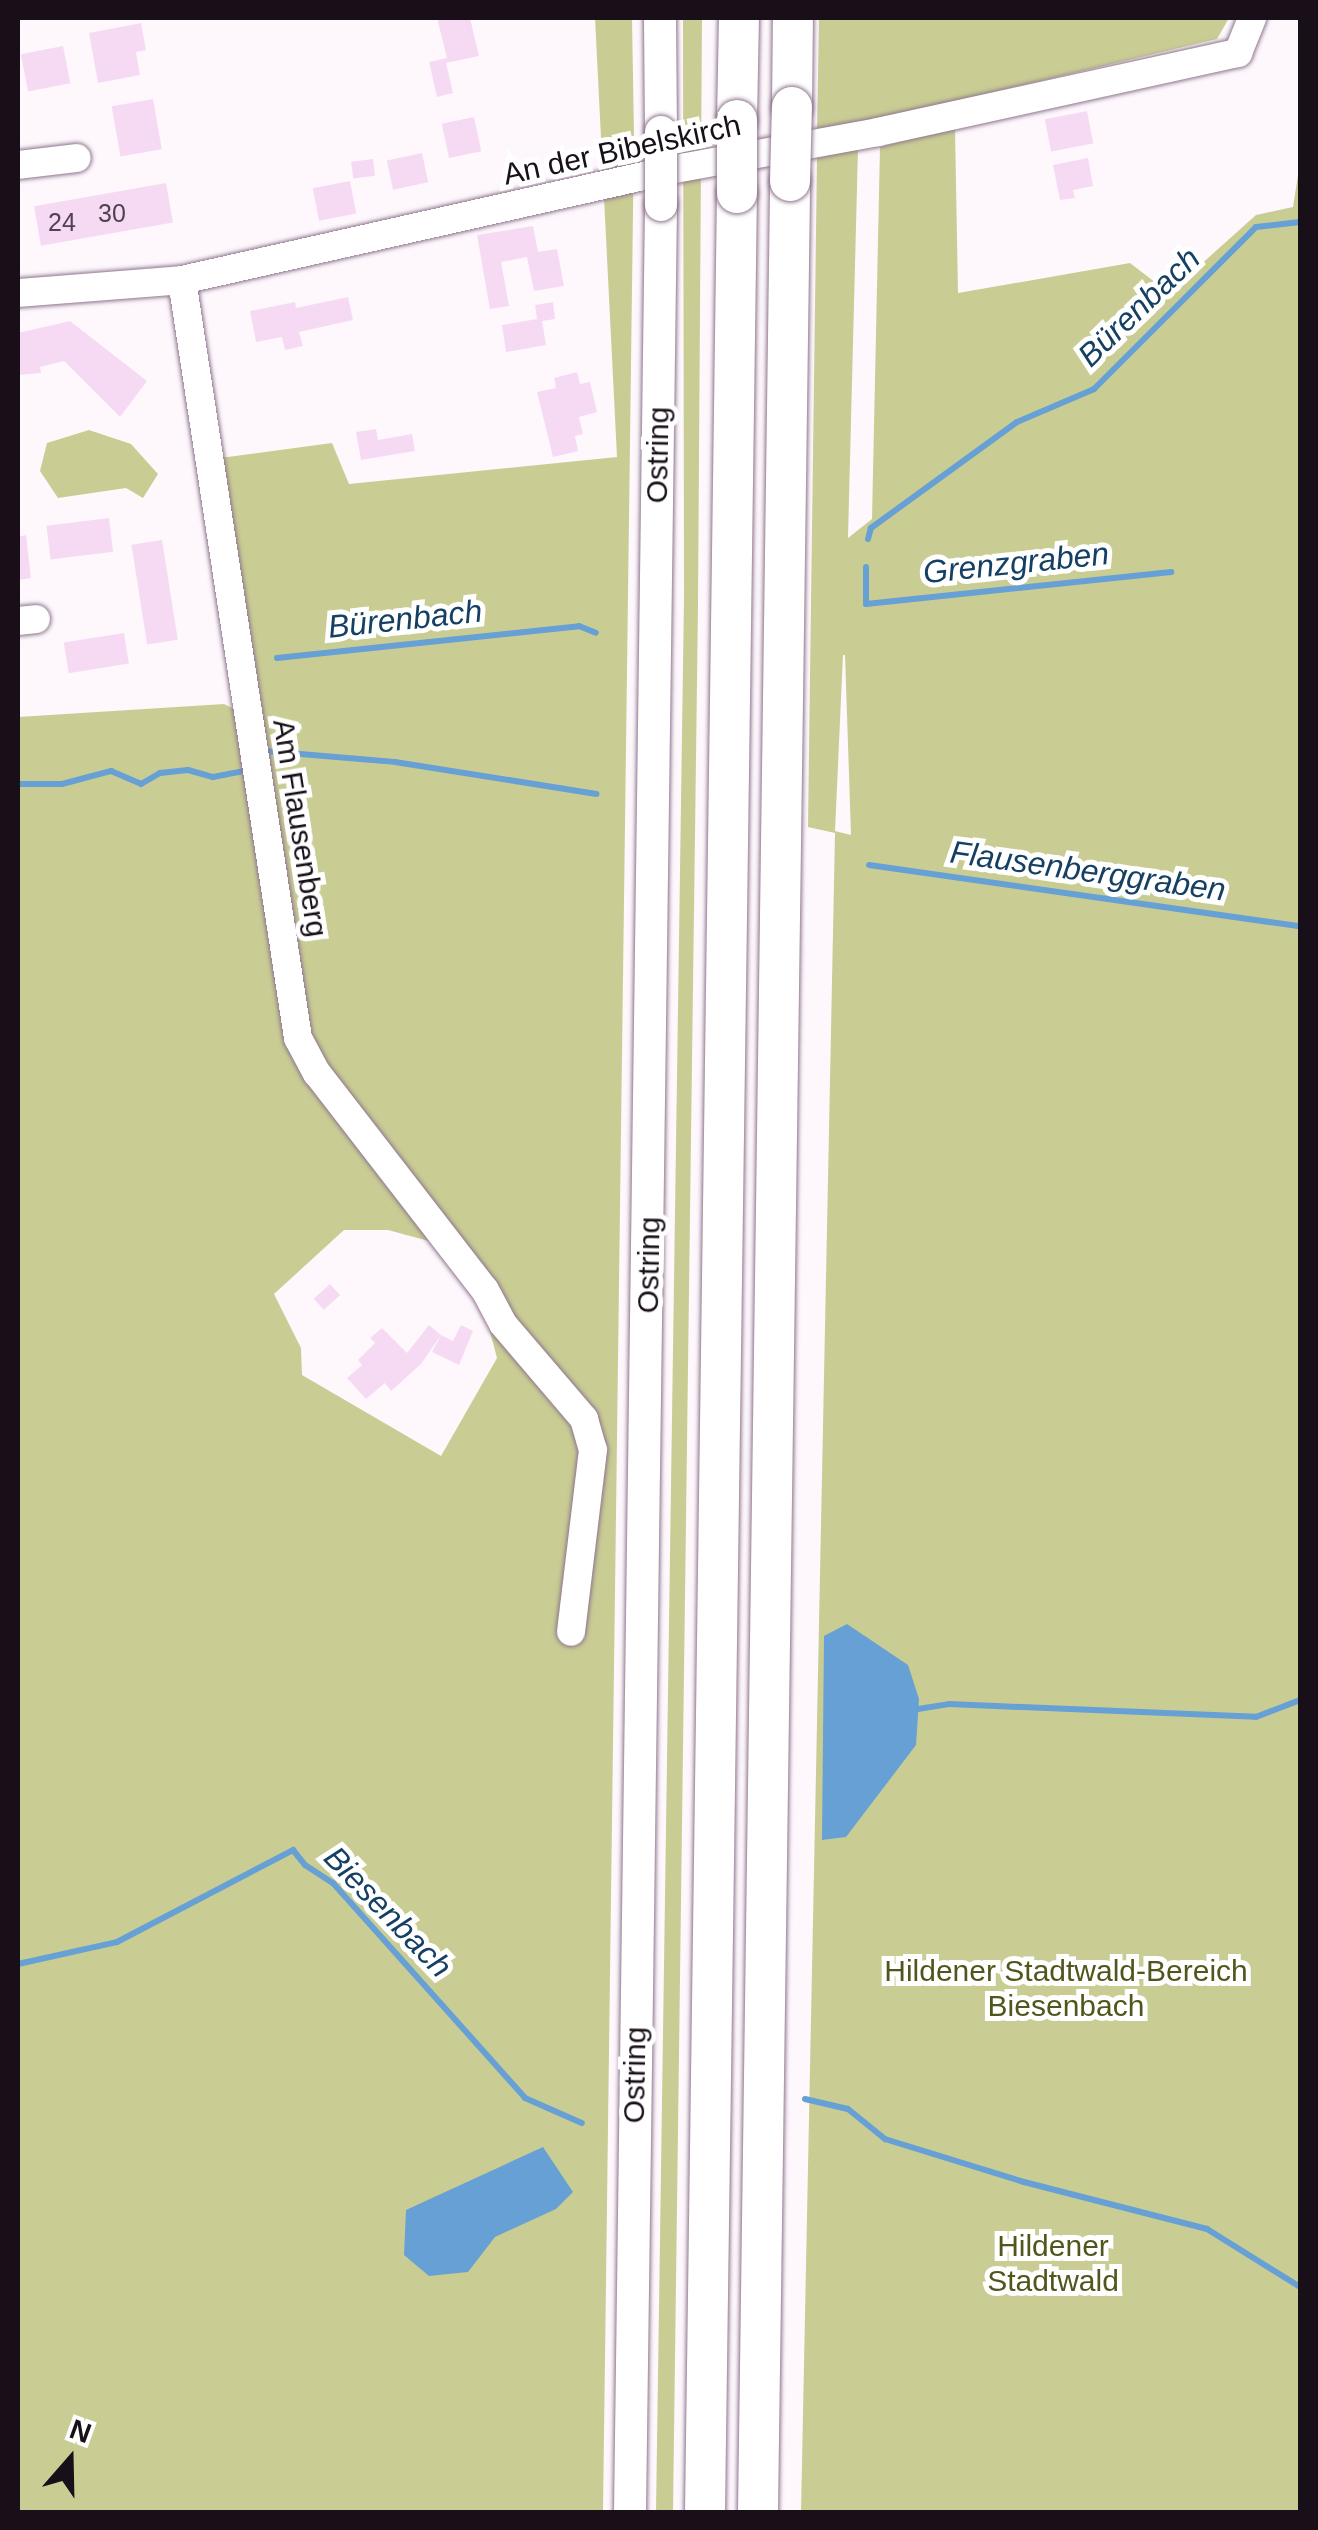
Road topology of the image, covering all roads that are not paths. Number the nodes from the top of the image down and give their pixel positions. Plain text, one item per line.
1 (660, 18) edge
2 (739, 18) edge
3 (793, 18) edge
4 (1252, 18) edge
5 (77, 158) dead end
6 (18, 165) edge
7 (182, 280) junction
8 (18, 292) edge
9 (571, 1632) dead end
10 (630, 2512) edge
11 (705, 2512) edge
12 (758, 2512) edge

1 - 10 main road, Ostring, bridge
2 - 11 highway, bridge
3 - 12 highway, bridge
4 - 7 street, An der Bibelskirch
5 - 6 street
7 - 8 street, An der Bibelskirch
7 - 9 street, Am Flausenberg

